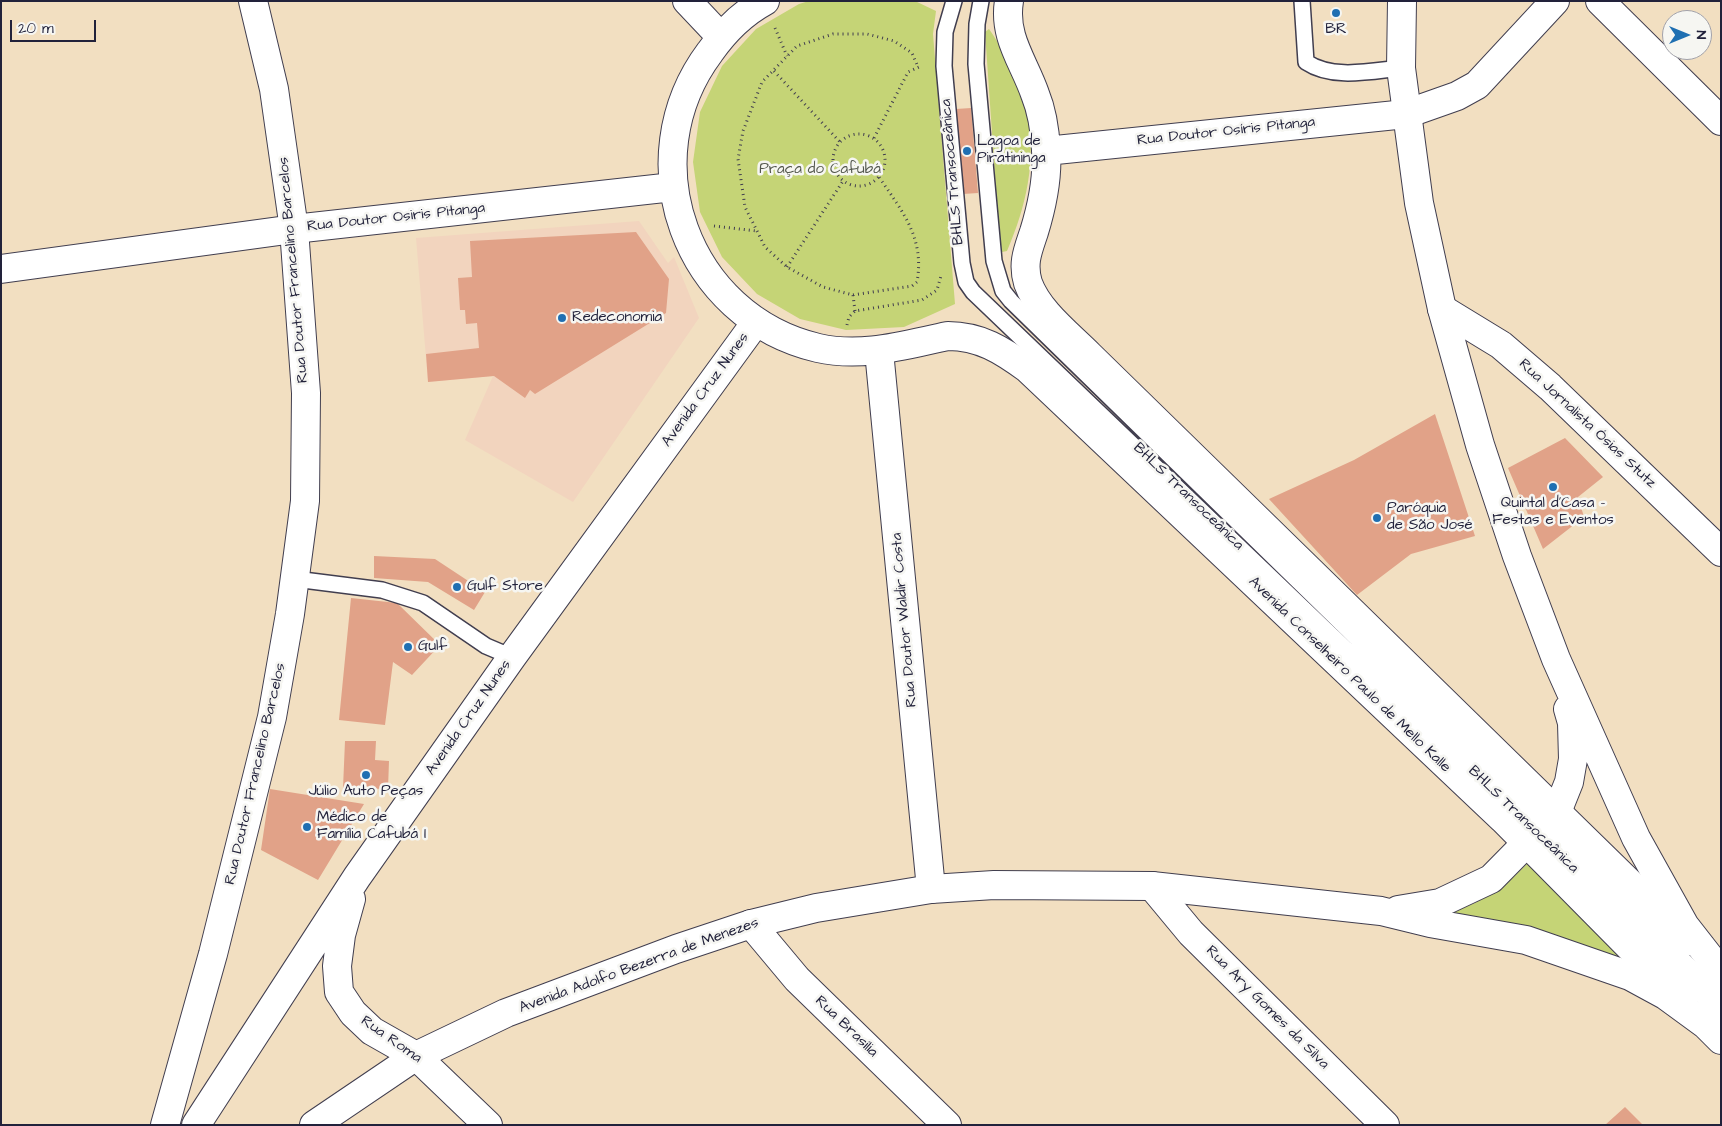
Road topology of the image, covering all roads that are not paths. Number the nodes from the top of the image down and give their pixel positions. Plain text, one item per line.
1 (253, 1) edge
2 (686, 1) edge
3 (765, 1) edge
4 (954, 1) edge
5 (981, 1) edge
6 (1302, 1) edge
7 (1402, 1) edge
8 (1555, 1) edge
9 (1600, 1) edge
10 (1008, 5) edge
11 (721, 37) junction
12 (1402, 68) junction
13 (1406, 114) junction
14 (1721, 121) edge
15 (1046, 151) junction
16 (673, 187) junction
17 (294, 229) junction
18 (1, 269) edge
19 (1442, 309) junction
20 (756, 322) junction
21 (879, 351) junction
22 (1721, 552) edge
23 (295, 579) junction
24 (512, 657) junction
25 (1556, 659) junction
26 (1542, 828) junction
27 (357, 877) junction
28 (1152, 886) junction
29 (931, 889) junction
30 (1381, 911) junction
31 (751, 924) junction
32 (1718, 969) edge
33 (1721, 997) edge
34 (1716, 1026) edge
35 (416, 1056) junction
36 (165, 1125) edge
37 (196, 1125) edge
38 (314, 1125) edge
39 (488, 1125) edge
40 (947, 1125) edge
41 (1385, 1125) edge

1 - 17 street, Rua Doutor Francelino Barcelos
2 - 11 street
3 - 11 street, Avenida Conselheiro Paulo de Mello Kalle
4 - 26 lane, BHLS Transoceânica
5 - 26 lane, BHLS Transoceânica
6 - 12 lane
7 - 12 street
8 - 13 street, Rua Doutor Osíris Pitanga
9 - 14 street
10 - 15 street
11 - 16 street, Avenida Conselheiro Paulo de Mello Kalle
12 - 13 street
13 - 15 street, Rua Doutor Osíris Pitanga
13 - 19 street
15 - 26 street, Avenida Conselheiro Paulo de Mello Kalle
16 - 17 street, Rua Doutor Osiris Pitanga
16 - 20 street, Avenida Conselheiro Paulo de Mello Kalle
17 - 18 street, Rua Doutor Osiris Pitanga
17 - 23 street, Rua Doutor Francelino Barcelos
19 - 22 street, Rua Jornalista Ósias Stutz
19 - 25 street
20 - 21 street, Avenida Conselheiro Paulo de Mello Kalle
20 - 24 street, Avenida Cruz Nunes
21 - 26 street, Avenida Conselheiro Paulo de Mello Kalle
21 - 29 street, Rua Doutor Waldir Costa
23 - 24 lane
23 - 36 street, Rua Doutor Francelino Barcelos
24 - 27 street, Avenida Cruz Nunes
25 - 26 street
25 - 32 street
26 - 30 street
26 - 32 street, Avenida Conselheiro Paulo de Mello Kalle
26 - 33 lane, BHLS Transoceânica
26 - 34 street, Avenida Conselheiro Paulo de Mello Kalle
27 - 35 street, Rua Roma
27 - 37 street, Avenida Cruz Nunes
28 - 29 street, Avenida Adolfo Bezerra de Menezes
28 - 30 street, Avenida Adolfo Bezerra de Menezes
28 - 41 street, Rua Ary Gomes da Silva
29 - 31 street, Avenida Adolfo Bezerra de Menezes
30 - 34 street
31 - 35 street, Avenida Adolfo Bezerra de Menezes
31 - 40 street, Rua Brasília
35 - 38 street, Avenida Adolfo Bezerra de Menezes
35 - 39 street, Rua Roma

